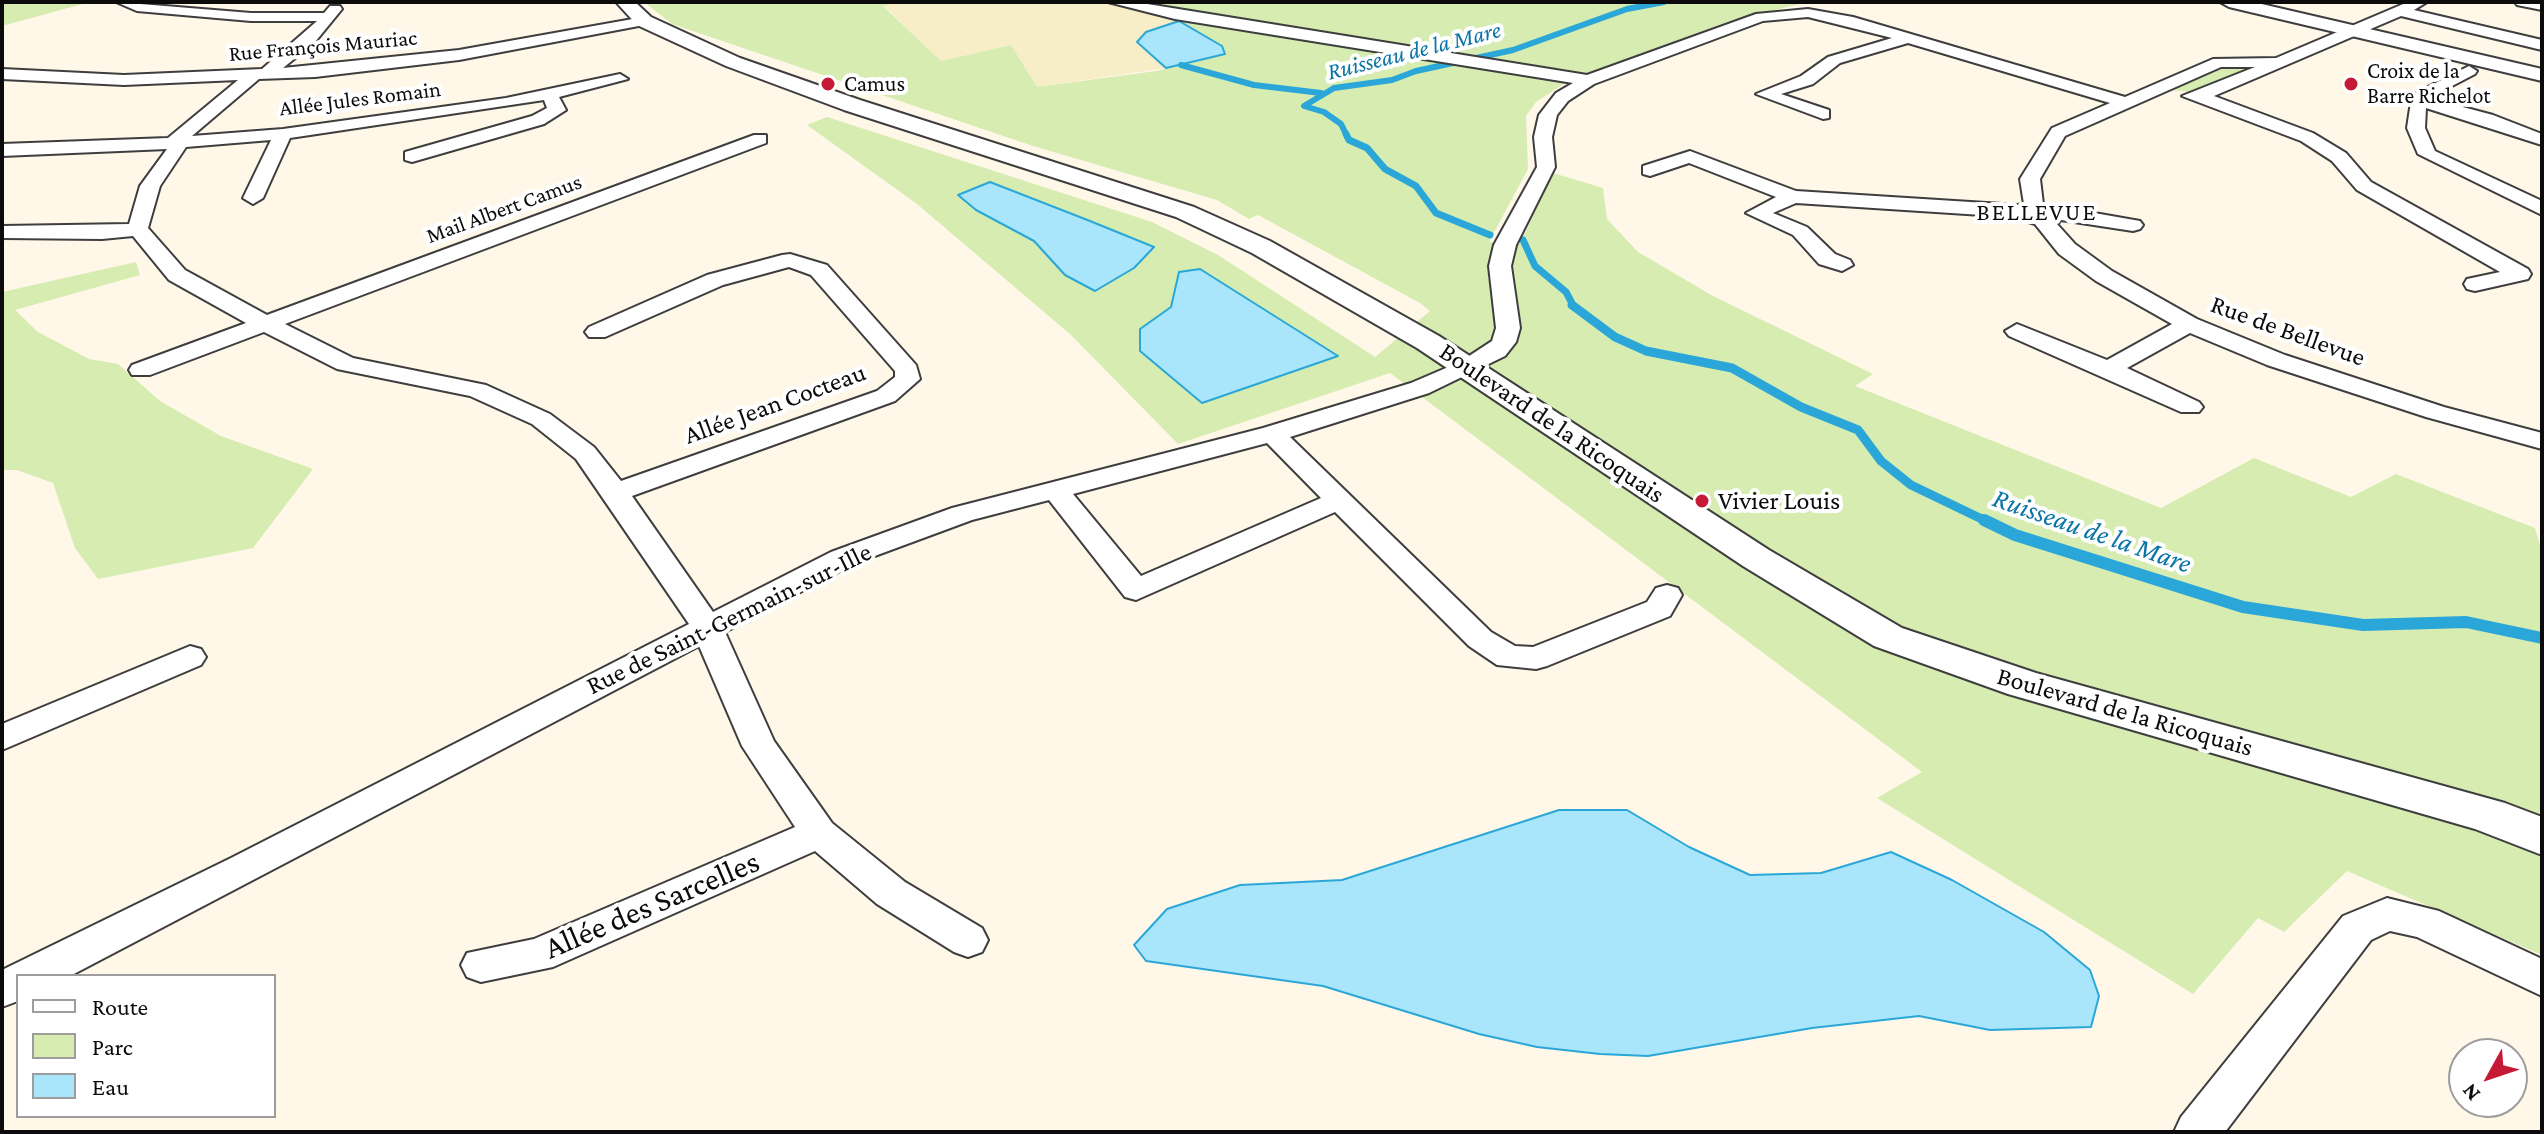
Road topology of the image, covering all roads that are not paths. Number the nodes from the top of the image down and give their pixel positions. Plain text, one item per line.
1 (123, 2) edge
2 (1115, 2) edge
3 (2229, 2) edge
4 (2420, 2) edge
5 (2522, 2) edge
6 (2542, 6) edge
7 (326, 9) edge
8 (2400, 11) junction
9 (634, 12) edge
10 (2351, 31) junction
11 (1908, 38) junction
12 (2542, 45) edge
13 (2273, 62) junction
14 (2469, 71) dead end
15 (2, 74) edge
16 (259, 75) junction
17 (2542, 75) edge
18 (620, 79) dead end
19 (1588, 80) junction
20 (2154, 89) junction
21 (549, 94) junction
22 (2198, 97) junction
23 (2420, 101) junction
24 (2124, 102) junction
25 (1823, 114) dead end
26 (283, 134) junction
27 (760, 139) dead end
28 (2542, 140) edge
29 (175, 141) junction
30 (2, 150) edge
31 (412, 156) dead end
32 (1650, 170) dead end
33 (1793, 197) junction
34 (253, 198) dead end
35 (2542, 209) edge
36 (2037, 213) junction
37 (2133, 225) dead end
38 (138, 229) junction
39 (2, 232) edge
40 (1842, 265) dead end
41 (2475, 284) dead end
42 (265, 324) junction
43 (2189, 324) junction
44 (2017, 331) dead end
45 (597, 332) dead end
46 (1469, 367) junction
47 (2108, 369) junction
48 (141, 370) dead end
49 (2190, 407) dead end
50 (1272, 434) junction
51 (2542, 441) edge
52 (1054, 488) junction
53 (616, 492) junction
54 (1339, 500) junction
55 (1667, 595) dead end
56 (707, 627) junction
57 (190, 657) dead end
58 (2, 738) edge
59 (2488, 815) junction
60 (2542, 822) edge
61 (819, 833) junction
62 (2542, 837) edge
63 (968, 940) dead end
64 (481, 965) dead end
65 (35, 974) edge
66 (2542, 978) edge
67 (2197, 1132) edge

1 - 7 street
2 - 19 street
3 - 10 street
4 - 8 street
5 - 6 street
7 - 16 street
8 - 10 street
8 - 12 street
9 - 16 street, Rue François Mauriac
9 - 46 street, Boulevard de la Ricoquais
10 - 13 street
10 - 17 street
11 - 19 street
11 - 24 street
11 - 25 street
13 - 20 street
13 - 22 street
14 - 23 street
15 - 16 street, Rue François Mauriac
16 - 29 street
18 - 21 street, Allée Jules Romain
19 - 46 street, Rue de Saint-Germain-sur-Ille
20 - 22 street
20 - 24 street
21 - 26 street, Allée Jules Romain
21 - 31 street
22 - 41 street
23 - 28 street
23 - 35 street
24 - 36 street
26 - 29 street, Allée Jules Romain
26 - 34 street
27 - 42 street, Mail Albert Camus
29 - 30 street, Allée Jules Romain
29 - 38 street
32 - 33 street
33 - 36 street
33 - 40 street
36 - 37 street
36 - 43 street, Rue de Bellevue
38 - 39 street
38 - 42 street
42 - 48 street, Mail Albert Camus
42 - 53 street
43 - 47 street
43 - 51 street, Rue de Bellevue
44 - 47 street
45 - 53 street, Allée Jean Cocteau
46 - 50 street, Rue de Saint-Germain-sur-Ille
46 - 59 street, Boulevard de la Ricoquais
47 - 49 street
50 - 52 street, Rue de Saint-Germain-sur-Ille
50 - 54 street
52 - 54 street
52 - 56 street, Rue de Saint-Germain-sur-Ille
53 - 56 street
54 - 55 street
56 - 61 street
56 - 65 street, Rue de Saint-Germain-sur-Ille
57 - 58 street
59 - 60 street, Boulevard de la Ricoquais
59 - 62 street, Boulevard de la Ricoquais
61 - 63 street
61 - 64 street, Allée des Sarcelles
66 - 67 street

